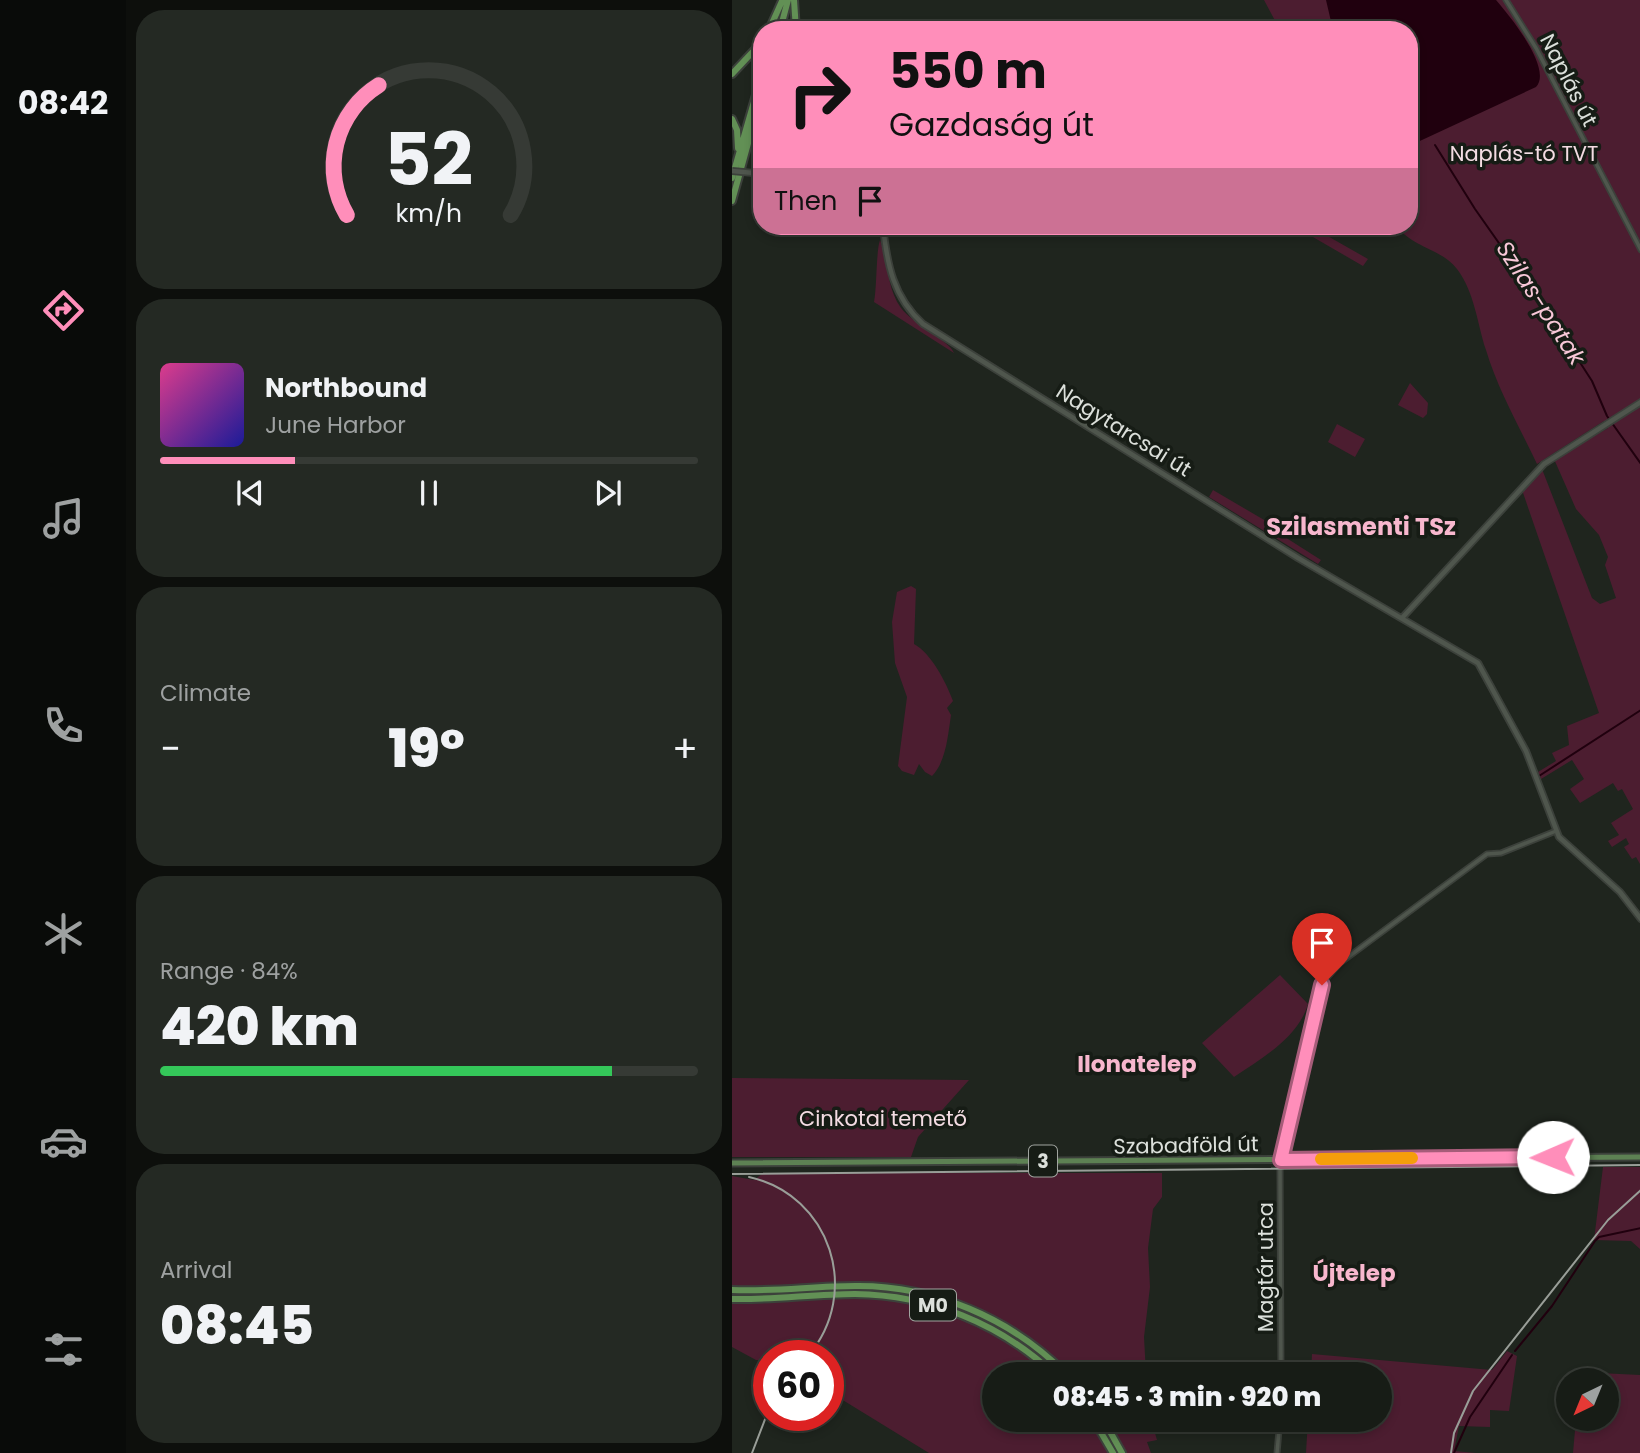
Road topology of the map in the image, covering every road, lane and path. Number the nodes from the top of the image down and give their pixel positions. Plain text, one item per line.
1 (784, 0) edge
2 (794, 0) edge
3 (1506, 0) edge
4 (774, 21) edge
5 (777, 21) edge
6 (781, 21) edge
7 (795, 21) edge
8 (753, 52) edge
9 (732, 74) edge
10 (753, 106) edge
11 (732, 119) edge
12 (753, 127) edge
13 (753, 136) edge
14 (748, 146) junction
15 (738, 158) junction
16 (732, 171) edge
17 (753, 173) edge
18 (732, 178) edge
19 (732, 201) edge
20 (884, 235) edge
21 (1640, 250) edge
22 (1640, 402) edge
23 (1402, 618) junction
24 (1556, 831) junction
25 (1640, 919) edge
26 (1640, 1157) edge
27 (1281, 1160) junction
28 (732, 1163) edge
29 (732, 1290) edge
30 (732, 1299) edge
31 (1038, 1362) edge
32 (1052, 1362) edge
33 (1281, 1362) edge
34 (1101, 1432) edge
35 (1110, 1432) edge
36 (1279, 1432) edge
37 (1113, 1453) edge
38 (1122, 1453) edge
39 (1277, 1453) edge

1 - 4 highway
1 - 5 highway
1 - 6 highway
2 - 7 highway
3 - 21 street, Naplás út
8 - 9 highway
10 - 15 highway
11 - 15 highway
12 - 14 highway
13 - 14 highway
14 - 19 highway
15 - 18 highway
16 - 17 main road, bridge
20 - 23 main road, Nagytarcsai út
22 - 23 main road
23 - 24 main road, Nagytarcsai út
24 - 25 main road
24 - 27 street, Magtár utca
26 - 27 main road, Szabadföld út / 3
27 - 28 main road, Szabadföld út / 3
27 - 33 street, Magtár utca
29 - 32 highway, M0
30 - 31 highway, M0
34 - 37 highway
35 - 38 highway
36 - 39 street

